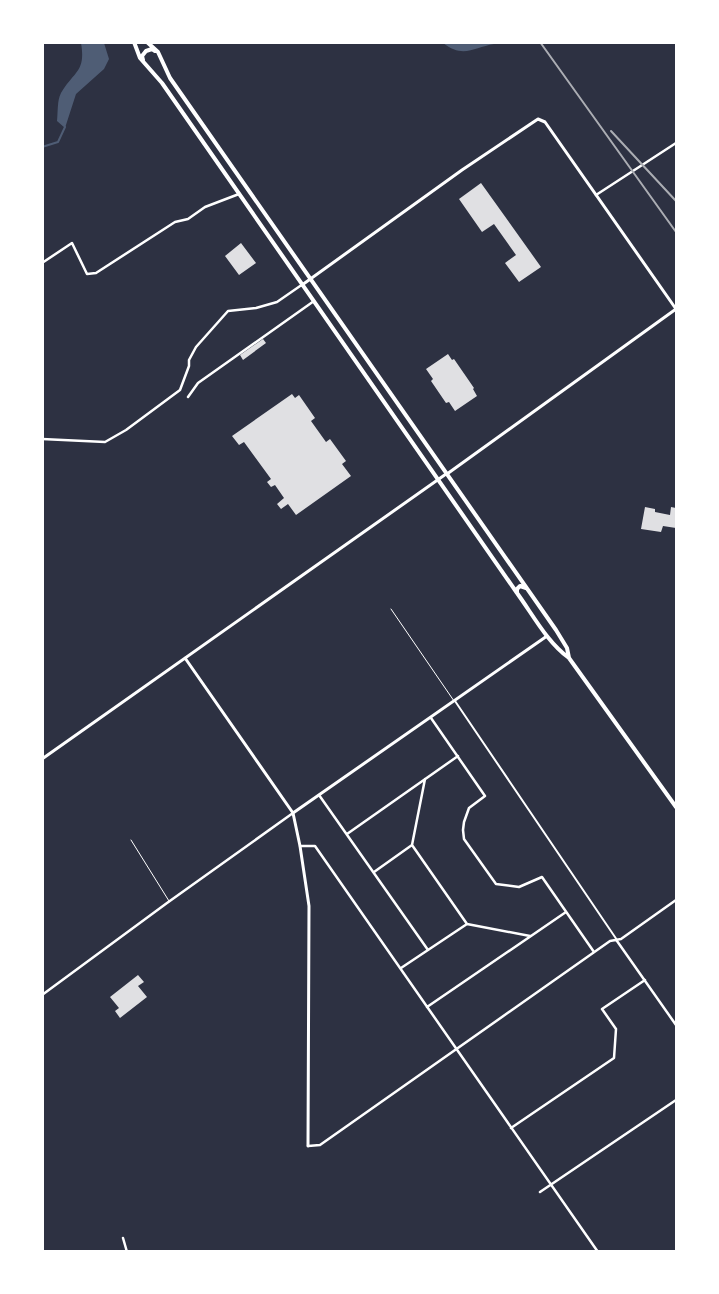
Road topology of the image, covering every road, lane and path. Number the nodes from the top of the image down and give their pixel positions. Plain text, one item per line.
1 (134, 42) edge
2 (147, 42) edge
3 (158, 52) junction
4 (144, 64) junction
5 (676, 143) edge
6 (238, 194) junction
7 (596, 195) junction
8 (42, 263) edge
9 (310, 279) junction
10 (302, 285) junction
11 (314, 301) junction
12 (676, 309) edge
13 (188, 396) dead end
14 (42, 439) edge
15 (446, 474) junction
16 (438, 480) junction
17 (526, 588) junction
18 (517, 593) junction
19 (391, 609) dead end
20 (547, 635) junction
21 (186, 658) junction
22 (570, 658) junction
23 (455, 701) junction
24 (431, 718) junction
25 (458, 756) junction
26 (42, 759) edge
27 (425, 779) junction
28 (319, 795) junction
29 (676, 807) edge
30 (294, 813) junction
31 (347, 834) junction
32 (131, 840) dead end
33 (412, 845) junction
34 (300, 846) junction
35 (374, 872) junction
36 (676, 900) edge
37 (169, 901) junction
38 (566, 912) junction
39 (467, 924) junction
40 (530, 936) junction
41 (617, 940) junction
42 (428, 950) junction
43 (594, 952) junction
44 (401, 968) junction
45 (645, 980) junction
46 (42, 995) edge
47 (427, 1007) junction
48 (676, 1025) edge
49 (456, 1049) junction
50 (676, 1100) edge
51 (511, 1128) junction
52 (308, 1146) joint
53 (550, 1185) junction
54 (540, 1192) dead end
55 (123, 1238) dead end
56 (127, 1252) edge
57 (598, 1252) edge

1 - 4 main road
2 - 3 main road
3 - 4 main road
3 - 9 main road
4 - 6 main road
5 - 7 street
6 - 8 street
6 - 10 main road
7 - 9 street
7 - 12 street
9 - 10 street
9 - 15 main road
10 - 11 main road
10 - 14 street
11 - 13 street
11 - 16 main road
12 - 15 street
15 - 16 street
15 - 17 main road
16 - 18 main road
16 - 21 street
17 - 18 main road
17 - 22 main road
18 - 20 main road
19 - 23 lane
20 - 22 main road
20 - 23 street
21 - 26 street
21 - 30 street
22 - 29 main road
23 - 24 street
23 - 41 street
24 - 25 street
24 - 28 street
25 - 27 street
25 - 38 street
27 - 31 street
27 - 33 street
28 - 30 street
28 - 31 street
30 - 34 street
30 - 37 street
31 - 35 street
32 - 37 lane
33 - 35 street
33 - 39 street
34 - 44 street
34 - 52 street
35 - 42 street
36 - 41 street
37 - 46 street
38 - 40 street
38 - 43 street
39 - 40 street
39 - 42 street
40 - 47 street
41 - 43 street
41 - 45 street
42 - 44 street
43 - 49 street
44 - 47 street
45 - 48 street
45 - 51 street
47 - 49 street
49 - 51 street
49 - 52 street
50 - 53 street
51 - 53 street
53 - 54 street
53 - 57 street
55 - 56 street

